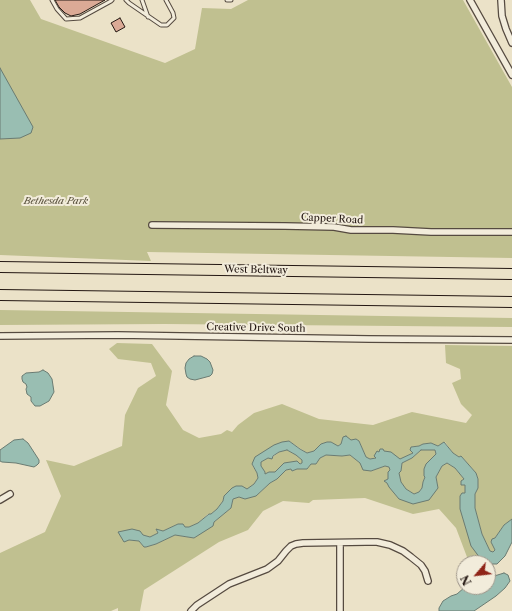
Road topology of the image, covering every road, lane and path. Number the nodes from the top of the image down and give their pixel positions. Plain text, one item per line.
1 (52, 0) edge
2 (112, 0) edge
3 (126, 0) edge
4 (142, 0) edge
5 (166, 0) edge
6 (227, 0) edge
7 (230, 0) edge
8 (470, 0) edge
9 (501, 0) edge
10 (148, 17) junction
11 (512, 43) edge
12 (512, 75) edge
13 (152, 225) dead end
14 (512, 232) edge
15 (0, 267) edge
16 (512, 274) edge
17 (0, 295) edge
18 (512, 302) edge
19 (0, 336) edge
20 (512, 340) edge
21 (10, 494) dead end
22 (0, 500) edge
23 (340, 543) junction
24 (428, 581) dead end
25 (191, 611) edge
26 (340, 611) edge

1 - 2 lane
3 - 10 lane
4 - 10 lane
5 - 10 lane
6 - 7 lane
8 - 12 street
9 - 11 street
13 - 14 street, Capper Road
15 - 16 highway, West Beltway
17 - 18 highway
19 - 20 street, Creative Drive South
21 - 22 street
23 - 24 street
23 - 25 street
23 - 26 street

